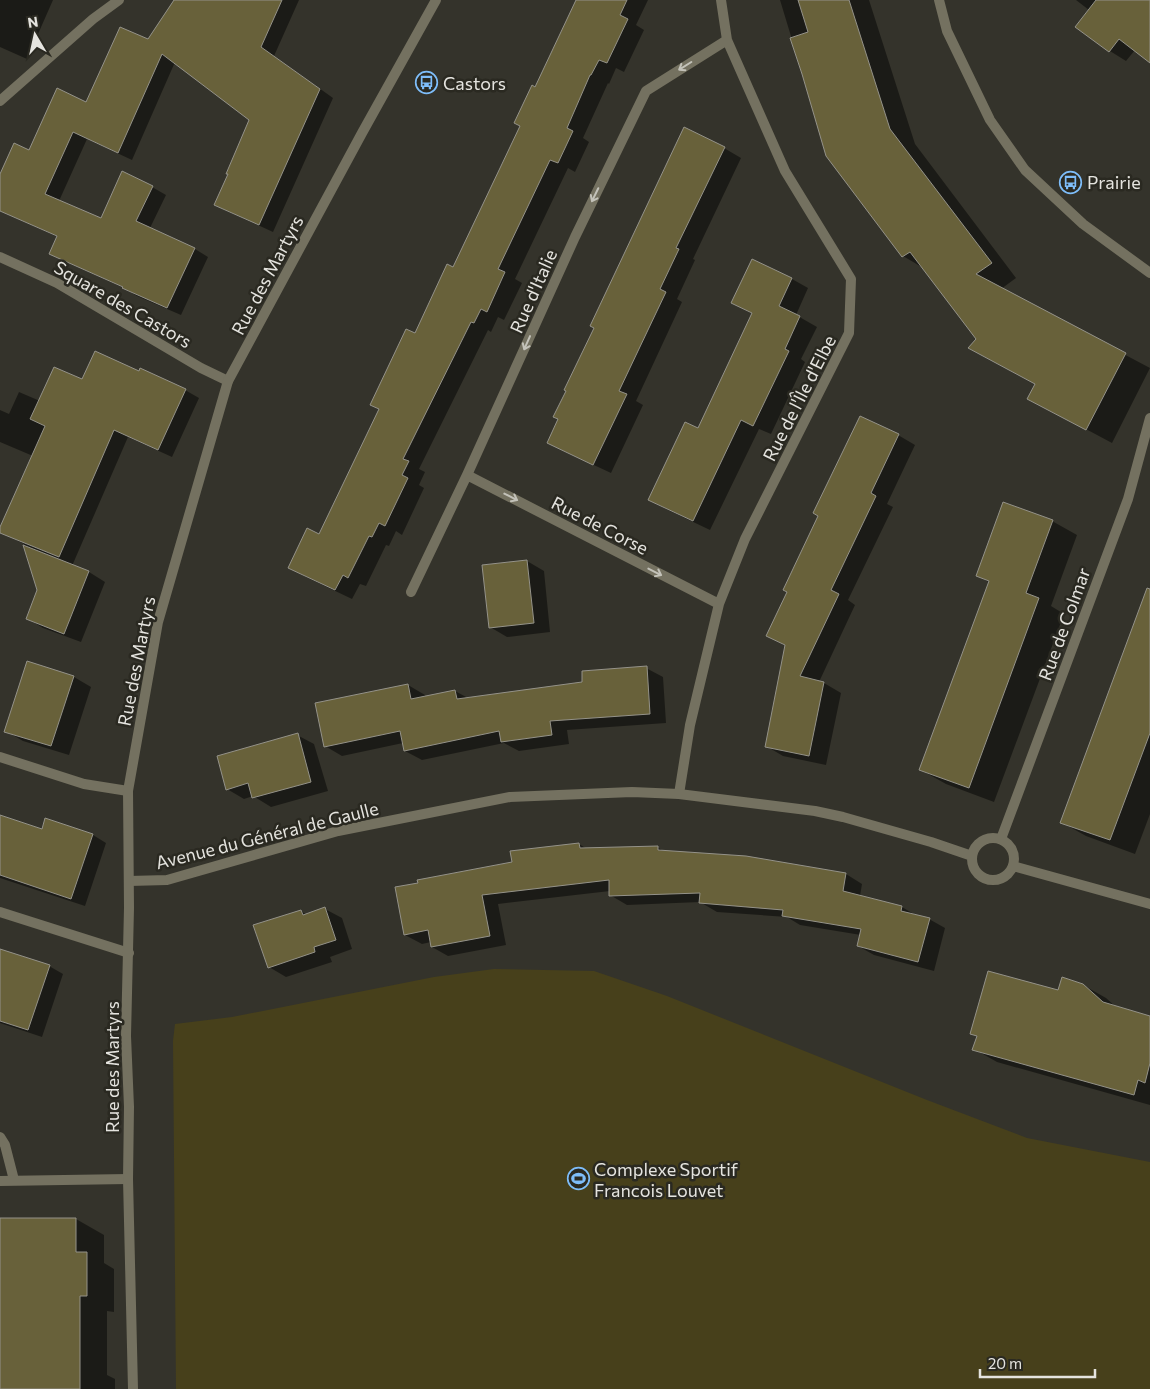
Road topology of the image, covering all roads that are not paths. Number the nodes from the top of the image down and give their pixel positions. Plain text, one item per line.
1 (119, 0) edge
2 (436, 0) edge
3 (722, 0) edge
4 (939, 0) edge
5 (727, 40) junction
6 (0, 101) edge
7 (0, 257) edge
8 (1150, 273) edge
9 (228, 381) junction
10 (1150, 418) edge
11 (467, 475) junction
12 (411, 592) dead end
13 (719, 604) junction
14 (0, 757) edge
15 (128, 791) junction
16 (679, 794) junction
17 (1001, 839) junction
18 (972, 856) junction
19 (1013, 866) junction
20 (129, 880) junction
21 (1150, 904) edge
22 (0, 912) edge
23 (129, 953) junction
24 (0, 1137) edge
25 (128, 1179) junction
26 (14, 1180) junction
27 (0, 1181) edge
28 (132, 1389) edge

1 - 6 street
2 - 9 street, Rue des Martyrs
3 - 5 street, Rue de l'Île d'Elbe
4 - 8 street
5 -> 11 street, Rue d'Italie
5 - 13 street, Rue de l'Île d'Elbe
7 - 9 street, Square des Castors
9 - 15 street, Rue des Martyrs
10 - 17 street, Rue de Colmar
11 - 12 street, Rue d'Italie
11 -> 13 street, Rue de Corse
13 - 16 street, Rue de l'Île d'Elbe
14 - 15 street
15 - 20 street, Rue des Martyrs
16 - 18 street, Avenue du Général de Gaulle
16 - 20 street, Avenue du Général de Gaulle
17 - 18 street
17 - 19 street
18 - 19 street
19 - 21 street
20 - 23 street, Rue des Martyrs
22 - 23 street
23 - 25 street, Rue des Martyrs
24 - 26 street
25 - 26 street
25 - 28 street, Rue des Martyrs
26 - 27 street

